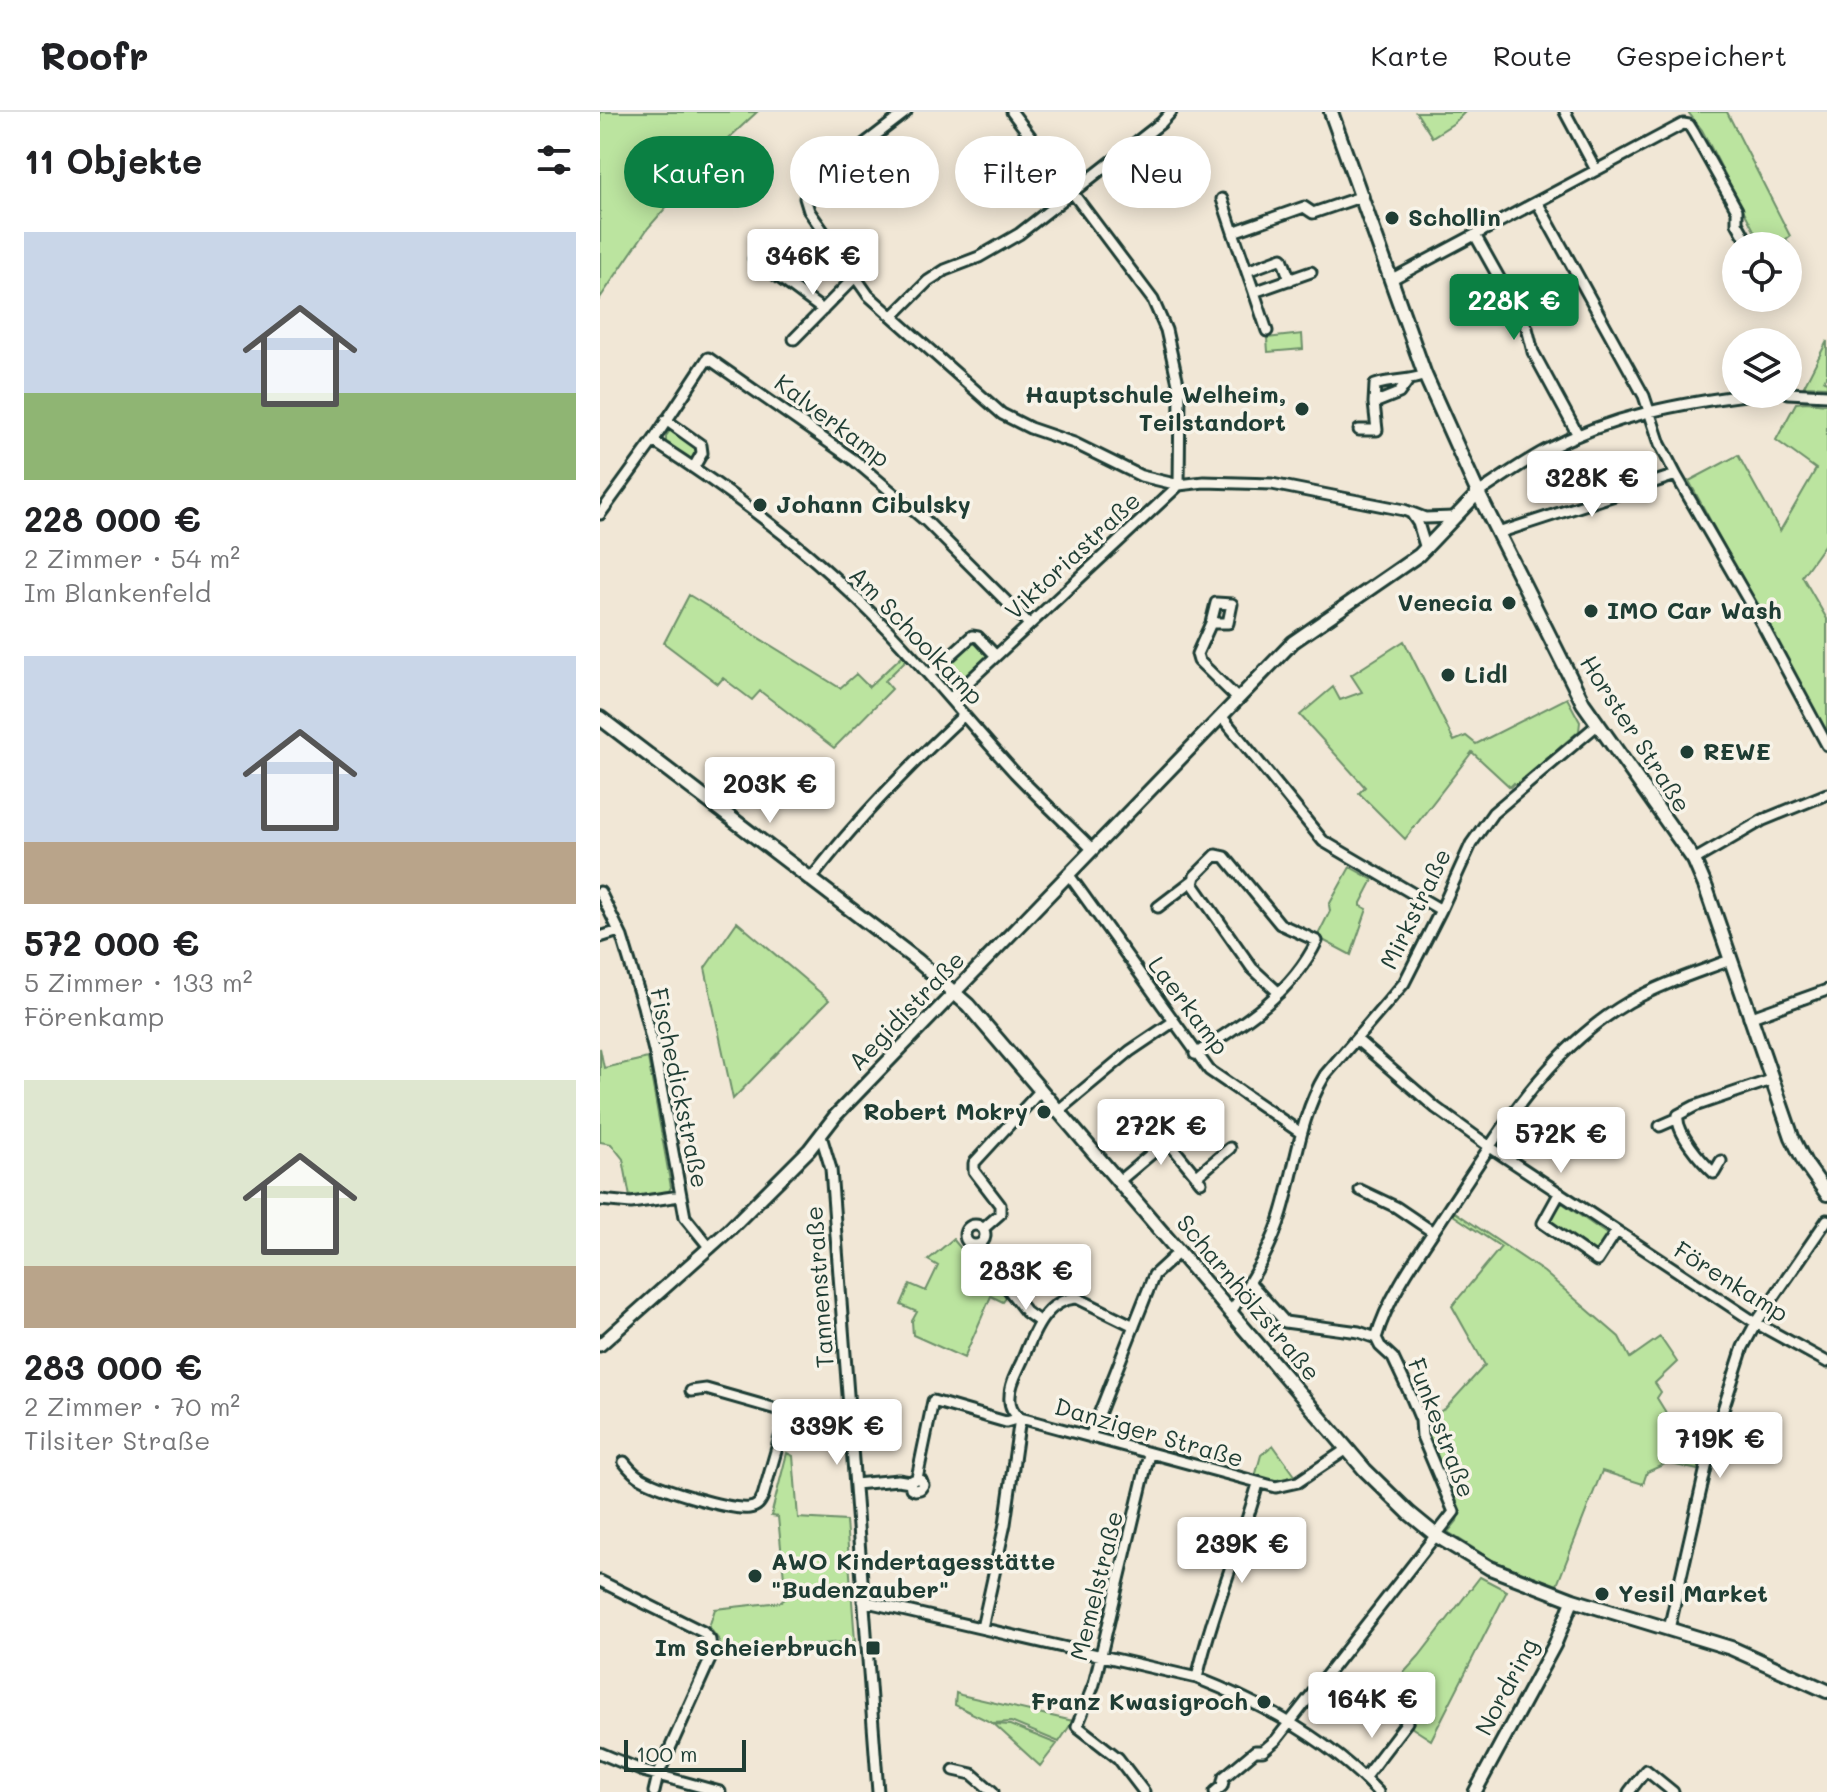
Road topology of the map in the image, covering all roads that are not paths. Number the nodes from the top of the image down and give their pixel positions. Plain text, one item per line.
1 (906, 112) edge
2 (1012, 112) edge
3 (1171, 112) edge
4 (1331, 112) edge
5 (1565, 112) edge
6 (1030, 136) edge
7 (1596, 170) junction
8 (1086, 183) edge
9 (1363, 196) junction
10 (1222, 199) dead end
11 (1537, 202) junction
12 (1053, 208) edge
13 (1084, 208) edge
14 (1233, 232) junction
15 (1742, 232) edge
16 (1475, 235) junction
17 (754, 259) dead end
18 (1247, 271) junction
19 (1311, 272) dead end
20 (855, 277) junction
21 (1392, 279) junction
22 (1290, 280) junction
23 (1254, 292) junction
24 (823, 310) junction
25 (893, 316) junction
26 (1267, 331) dead end
27 (794, 339) dead end
28 (1425, 375) junction
29 (1407, 382) junction
30 (1802, 394) edge
31 (1827, 395) edge
32 (1722, 399) edge
33 (1374, 403) junction
34 (1648, 411) junction
35 (666, 420) junction
36 (1359, 430) dead end
37 (1578, 435) junction
38 (653, 441) junction
39 (694, 467) junction
40 (1676, 475) junction
41 (1179, 485) junction
42 (1478, 493) junction
43 (600, 514) edge
44 (1412, 514) junction
45 (1454, 517) junction
46 (1498, 533) junction
47 (1426, 549) junction
48 (1211, 623) dead end
49 (1029, 624) junction
50 (996, 656) junction
51 (929, 675) junction
52 (951, 698) junction
53 (1238, 699) junction
54 (964, 715) junction
55 (1222, 717) junction
56 (601, 721) edge
57 (1597, 725) junction
58 (1827, 745) edge
59 (1827, 794) edge
60 (1093, 850) junction
61 (1694, 860) junction
62 (1069, 875) junction
63 (811, 879) junction
64 (1192, 881) junction
65 (600, 892) edge
66 (1158, 907) dead end
67 (1441, 910) junction
68 (619, 931) junction
69 (600, 937) edge
70 (1730, 960) junction
71 (1827, 990) edge
72 (955, 993) junction
73 (1279, 993) junction
74 (1749, 1018) junction
75 (1173, 1022) junction
76 (1356, 1039) junction
77 (1195, 1054) junction
78 (1771, 1080) junction
79 (1041, 1090) junction
80 (1059, 1110) junction
81 (1139, 1116) dead end
82 (1676, 1119) junction
83 (1660, 1126) dead end
84 (1301, 1133) junction
85 (821, 1136) junction
86 (1159, 1144) junction
87 (1490, 1147) junction
88 (1230, 1148) dead end
89 (1721, 1161) dead end
90 (1119, 1181) junction
91 (1360, 1190) dead end
92 (1559, 1194) junction
93 (1827, 1194) edge
94 (680, 1196) junction
95 (600, 1200) edge
96 (1827, 1220) edge
97 (983, 1229) junction
98 (1433, 1232) junction
99 (1616, 1232) junction
100 (974, 1245) junction
101 (710, 1248) junction
102 (1180, 1251) junction
103 (1250, 1283) junction
104 (1231, 1312) junction
105 (1040, 1322) junction
106 (1756, 1323) junction
107 (1134, 1326) junction
108 (1376, 1338) junction
109 (600, 1345) edge
110 (1827, 1362) edge
111 (691, 1391) dead end
112 (787, 1413) junction
113 (1020, 1418) junction
114 (850, 1430) junction
115 (1090, 1437) junction
116 (1347, 1449) junction
117 (1149, 1454) junction
118 (624, 1462) dead end
119 (855, 1484) junction
120 (1258, 1484) junction
121 (1437, 1536) junction
122 (600, 1581) edge
123 (1573, 1600) junction
124 (863, 1601) junction
125 (982, 1628) junction
126 (1669, 1629) junction
127 (1100, 1655) junction
128 (1197, 1678) junction
129 (1827, 1691) edge
130 (1290, 1722) junction
131 (1407, 1722) dead end
132 (600, 1753) edge
133 (954, 1770) dead end
134 (658, 1775) junction
135 (1365, 1777) junction
136 (654, 1792) edge
137 (720, 1792) edge
138 (878, 1792) edge
139 (993, 1792) edge
140 (1144, 1792) edge
141 (1215, 1792) edge
142 (1378, 1792) edge
143 (1475, 1792) edge
144 (1629, 1792) edge
145 (1673, 1792) edge

1 - 20 street
2 - 6 street
3 - 8 street
4 - 9 main road, Horster Straße
5 - 7 street
7 - 11 street
7 - 15 street
9 - 14 street
9 - 21 main road, Horster Straße
10 - 14 street
11 - 16 street
11 - 34 street
12 - 25 street
13 - 41 street
14 - 18 street
16 - 21 street
16 - 37 street
17 - 24 street
18 - 22 street
18 - 23 street
19 - 22 street
20 - 24 street
20 - 25 street
21 - 28 main road, Horster Straße
22 - 23 street
23 - 26 street
24 - 27 street
25 - 41 street
28 - 29 street
28 - 42 main road, Horster Straße
29 - 33 street
29 - 33 street
30 - 31 street
32 - 34 street
33 - 36 street
34 - 37 street
34 - 40 street
35 - 38 street
35 - 39 street
35 - 49 street, Kalverkamp
37 - 42 street
38 - 39 street, Am Schoolkamp
38 - 43 street
39 - 51 street, Am Schoolkamp
40 - 46 street
40 - 58 street
41 - 44 street
41 - 49 street, Viktoriastraße
42 - 45 street, Aegidistraße
42 - 46 main road, Horster Straße
44 - 45 street
44 - 47 street
45 - 47 street, Aegidistraße
46 - 57 main road, Horster Straße
47 - 53 street, Aegidistraße
48 - 53 street
49 - 50 street, Viktoriastraße
50 - 51 street
50 - 52 street, Viktoriastraße
51 - 52 street, Am Schoolkamp
52 - 54 street, Am Schoolkamp
53 - 55 street, Aegidistraße
54 - 60 street, Am Schoolkamp
54 - 63 street
55 - 60 street, Aegidistraße
55 - 67 street
56 - 63 main road, Scharnhölzstraße
57 - 61 main road, Horster Straße
57 - 67 street, Mirkstraße
59 - 61 street
60 - 62 street, Aegidistraße
61 - 70 main road, Horster Straße
62 - 72 street, Aegidistraße
62 - 75 street, Laerkamp
63 - 72 main road, Scharnhölzstraße
64 - 66 street
64 - 73 street
64 - 73 street
65 - 68 street, Fischedickstraße
67 - 76 street, Mirkstraße
68 - 69 street
68 - 94 street, Fischedickstraße
70 - 74 main road, Horster Straße
70 - 87 street
71 - 74 street
72 - 79 main road, Scharnhölzstraße
72 - 85 street, Aegidistraße
73 - 77 street
74 - 78 main road, Horster Straße
75 - 77 street, Laerkamp
75 - 80 street
76 - 84 street, Mirkstraße
76 - 87 street, Förenkamp
77 - 84 street, Laerkamp
78 - 82 street
78 - 93 main road, Horster Straße
79 - 80 main road, Scharnhölzstraße
79 - 97 street
80 - 90 main road, Scharnhölzstraße
81 - 86 street
82 - 83 street
82 - 89 street
84 - 103 street, Mirkstraße
85 - 101 street, Aegidistraße
85 - 114 street, Tannenstraße
86 - 88 street
86 - 90 street
87 - 92 street, Förenkamp
87 - 98 street
90 - 102 main road, Scharnhölzstraße
91 - 98 street
92 - 99 street, Förenkamp
92 - 99 street
94 - 95 street
94 - 101 street, Fischedickstraße
96 - 106 street
97 - 100 street
97 - 100 street
98 - 108 street
99 - 106 street, Förenkamp
100 - 105 street
101 - 109 street, Aegidistraße
102 - 104 main road, Scharnhölzstraße
102 - 107 street
103 - 104 street, Mirkstraße
103 - 108 street
104 - 116 main road, Scharnhölzstraße
105 - 107 street
105 - 113 street
106 - 110 street, Förenkamp
106 - 126 street
107 - 115 street
108 - 121 street, Funkestraße
111 - 112 street
112 - 114 street
112 - 118 street
113 - 115 street, Danziger Straße
113 - 119 street, Danziger Straße
113 - 125 street
114 - 119 street, Tannenstraße
115 - 117 street, Danziger Straße
116 - 120 street, Danziger Straße
116 - 121 main road, Scharnhölzstraße
117 - 120 street, Danziger Straße
117 - 127 street, Memelstraße
119 - 124 street, Tannenstraße
120 - 128 street
121 - 123 main road, Scharnhölzstraße
121 - 130 street, Funkestraße
122 - 134 street
123 - 126 main road, Scharnhölzstraße
123 - 143 street, Nordring
124 - 125 street
124 - 138 street, Tannenstraße
125 - 127 street
126 - 129 main road, Scharnhölzstraße
127 - 128 street
127 - 140 street, Memelstraße
128 - 130 street
130 - 135 street
130 - 141 street, Funkestraße
131 - 135 street
132 - 134 street
133 - 139 street
134 - 136 street
134 - 137 street
135 - 142 street
144 - 145 street

